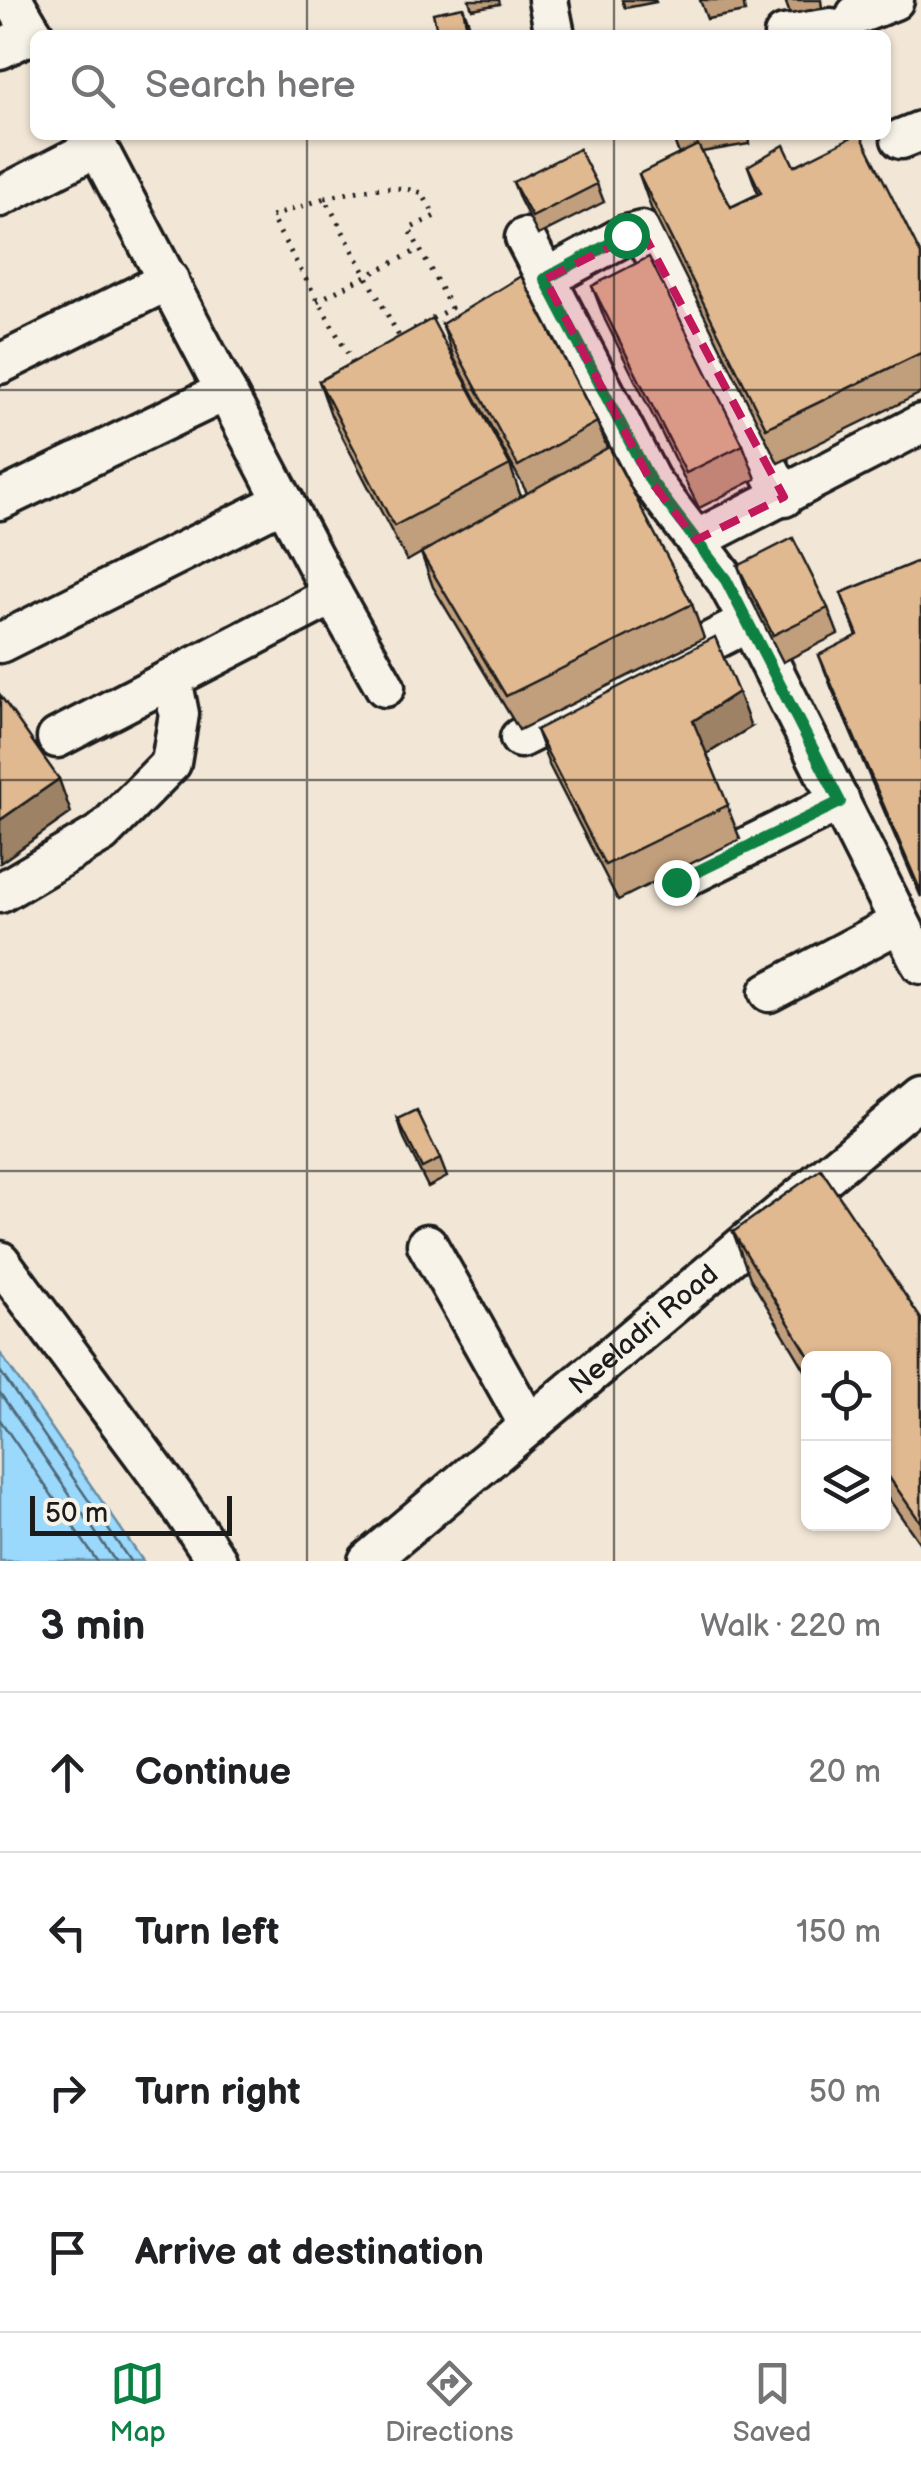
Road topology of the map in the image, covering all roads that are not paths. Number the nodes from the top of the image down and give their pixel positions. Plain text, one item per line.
1 (12, 0) edge
2 (548, 0) edge
3 (894, 0) edge
4 (554, 30) edge
5 (807, 30) edge
6 (23, 40) edge
7 (94, 141) edge
8 (0, 197) edge
9 (525, 238) dead end
10 (169, 280) junction
11 (547, 284) junction
12 (515, 306) edge
13 (0, 364) edge
14 (226, 391) junction
15 (921, 424) edge
16 (784, 497) junction
17 (0, 500) edge
18 (284, 501) junction
19 (696, 540) junction
20 (333, 594) junction
21 (750, 622) junction
22 (0, 644) edge
23 (172, 678) junction
24 (386, 687) dead end
25 (57, 738) dead end
26 (520, 738) dead end
27 (840, 802) junction
28 (676, 882) dead end
29 (0, 893) edge
30 (899, 922) junction
31 (921, 964) edge
32 (769, 992) dead end
33 (921, 1096) edge
34 (428, 1244) dead end
35 (0, 1261) edge
36 (529, 1425) junction
37 (376, 1558) edge
38 (217, 1561) edge

1 - 6 street
2 - 4 street
3 - 5 street
7 - 8 street
7 - 10 street
9 - 11 street
10 - 13 street
10 - 14 street
11 - 12 street
11 - 16 street
11 - 19 street
14 - 17 street
14 - 18 street
15 - 16 street
16 - 19 street
18 - 20 street
18 - 22 street
19 - 21 street
20 - 23 street
20 - 24 street
21 - 26 street
21 - 27 street
23 - 25 street
23 - 29 street
27 - 28 street
27 - 30 street
30 - 31 street
30 - 32 street
33 - 36 street, Neeladri Road
34 - 36 street
35 - 38 street
36 - 37 street, Neeladri Road

